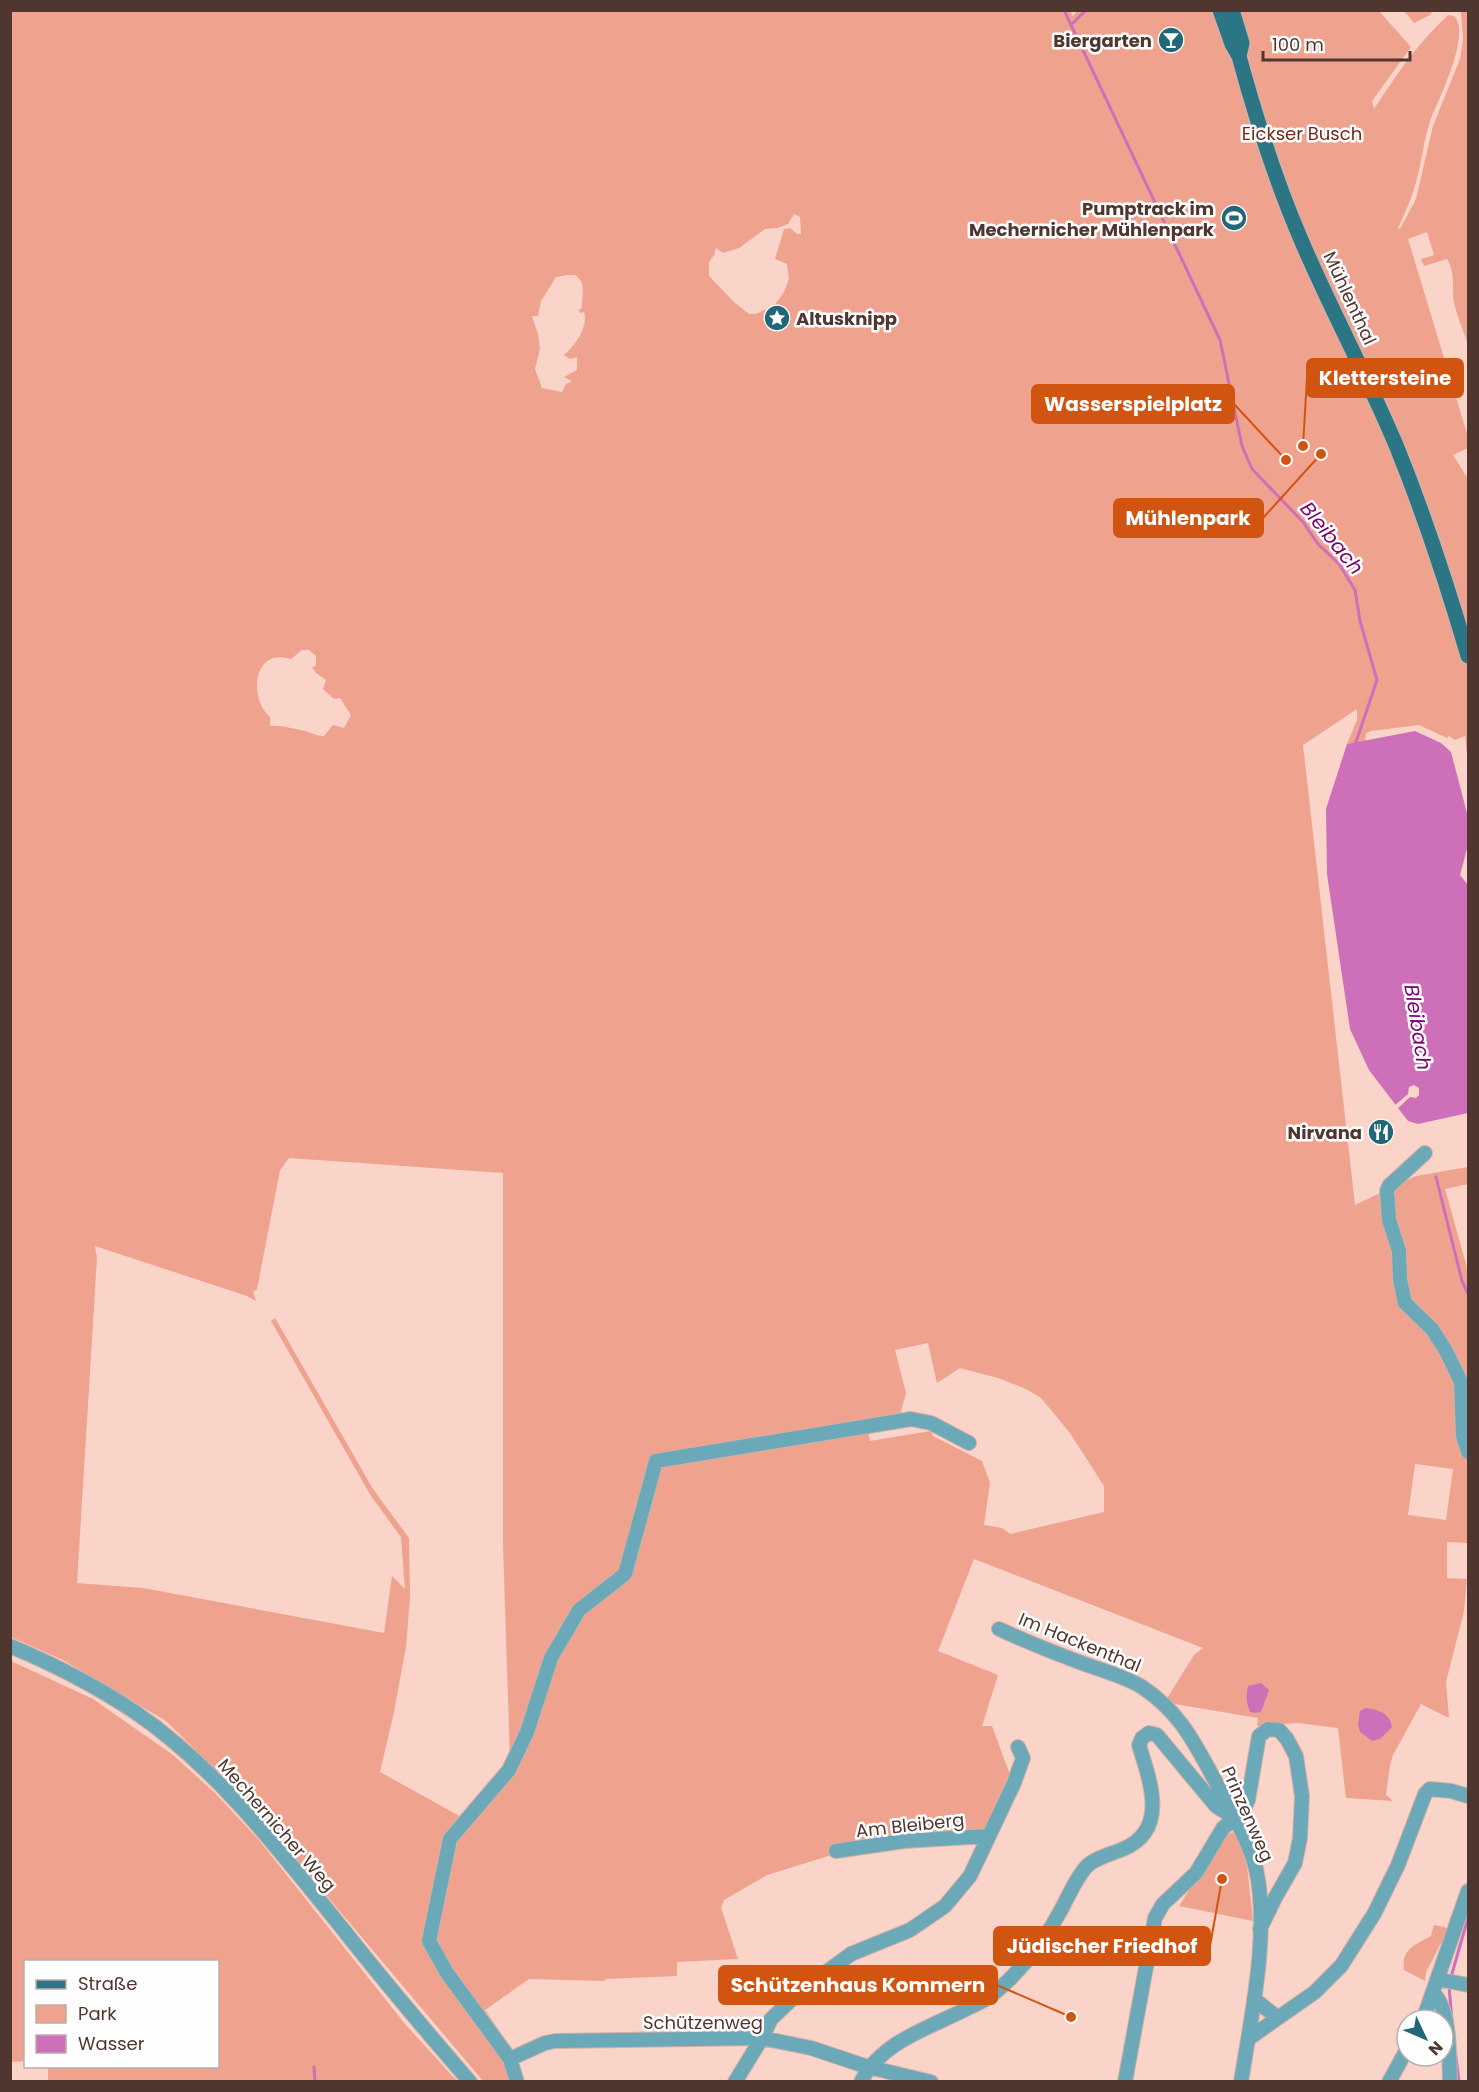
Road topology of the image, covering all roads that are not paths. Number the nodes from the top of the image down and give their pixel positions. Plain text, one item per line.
1 (1221, 10) edge
2 (1232, 10) edge
3 (1239, 56) junction
4 (1468, 656) edge
5 (1425, 1154) dead end
6 (969, 1443) dead end
7 (1468, 1452) edge
8 (999, 1629) dead end
9 (10, 1646) edge
10 (1174, 1713) joint
11 (1018, 1747) dead end
12 (1468, 1796) edge
13 (1236, 1819) junction
14 (988, 1836) junction
15 (836, 1851) dead end
16 (1468, 1891) edge
17 (1260, 1929) junction
18 (1452, 1982) edge
19 (1433, 1993) junction
20 (1254, 1999) junction
21 (1427, 2008) edge
22 (1278, 2018) junction
23 (762, 2038) junction
24 (1248, 2039) junction
25 (510, 2059) junction
26 (868, 2067) junction
27 (1397, 2068) edge
28 (470, 2082) edge
29 (517, 2082) edge
30 (735, 2082) edge
31 (861, 2082) edge
32 (931, 2082) edge
33 (1125, 2082) edge
34 (1241, 2082) edge
35 (1389, 2082) edge
36 (1450, 2082) edge

1 - 3 main road, Mühlenthal
2 - 3 main road, Mühlenthal
3 - 4 main road, Mühlenthal
5 - 7 street
6 - 25 street
8 - 10 street, Im Hackenthal
9 - 28 street, Mechernicher Weg
10 - 13 street, Prinzenweg
11 - 14 street, Am Bleiberg
12 - 22 street
13 - 17 street, Prinzenweg
13 - 17 street
13 - 26 street
13 - 33 street
14 - 15 street, Am Bleiberg
14 - 23 street, Am Bleiberg
16 - 18 street
17 - 20 street, Prinzenweg
18 - 19 street
19 - 21 street
19 - 36 street
20 - 22 street
20 - 24 street, Prinzenweg
22 - 24 street
23 - 25 street, Schützenweg
23 - 26 street, Schützenweg
23 - 30 street, Am Bleiberg
24 - 34 street, Prinzenweg
25 - 29 street
26 - 31 street
26 - 32 street, Schützenweg
27 - 35 street

